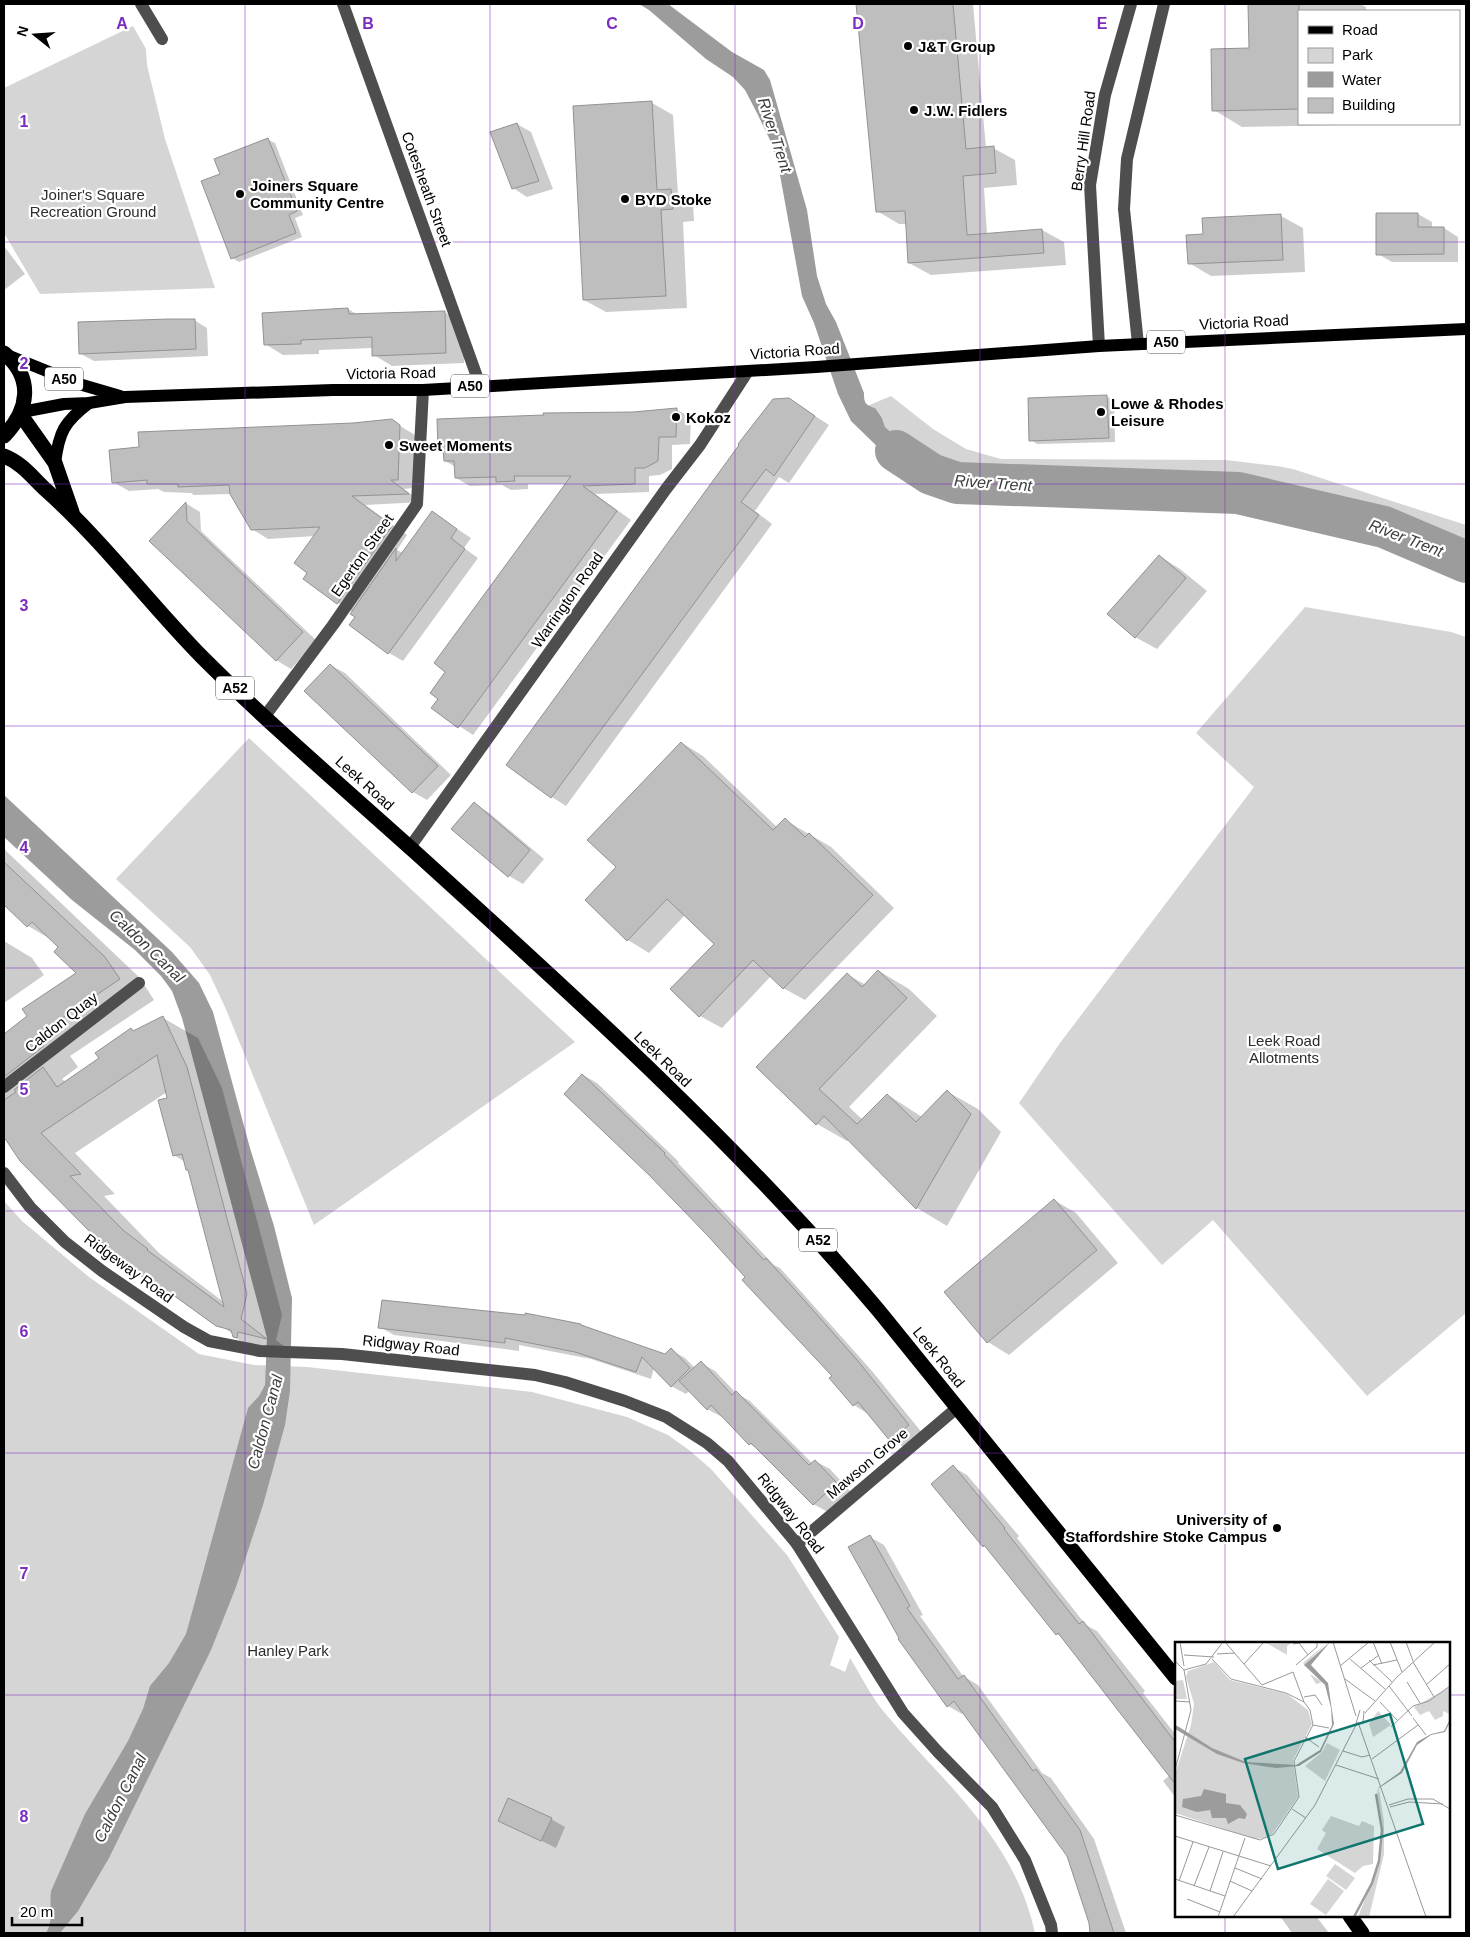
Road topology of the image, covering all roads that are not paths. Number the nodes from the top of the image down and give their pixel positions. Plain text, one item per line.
1 (141, 4) edge
2 (343, 4) edge
3 (1131, 4) edge
4 (1164, 4) edge
5 (162, 40) dead end
6 (1466, 330) edge
7 (1138, 344) junction
8 (1098, 346) junction
9 (5, 354) edge
10 (748, 371) junction
11 (480, 385) junction
12 (422, 390) junction
13 (125, 397) junction
14 (89, 403) junction
15 (21, 414) junction
16 (4, 436) edge
17 (4, 456) edge
18 (55, 464) junction
19 (73, 514) junction
20 (265, 716) junction
21 (410, 848) junction
22 (139, 983) dead end
23 (4, 1088) edge
24 (4, 1173) edge
25 (332, 1353) joint
26 (958, 1407) junction
27 (797, 1544) junction
28 (1175, 1677) edge
29 (1351, 1917) edge
30 (1052, 1933) edge
31 (1362, 1933) edge

1 - 5 street
2 - 11 street, Cotesheath Street
3 - 8 street, Berry Hill Road
4 - 7 street
6 - 7 main road, Victoria Road / A50
7 - 8 main road, Victoria Road / A50
8 - 10 main road, Victoria Road / A50
9 - 13 main road, Victoria Road / A50
9 - 15 highway
10 - 11 main road, Victoria Road / A50
10 - 21 street, Warrington Road
11 - 12 main road, Victoria Road / A50
12 - 13 main road, Victoria Road / A50
12 - 20 street, Egerton Street
13 - 14 main road, Victoria Road / A50
14 - 15 main road, Victoria Road / A50
14 - 18 main road
15 - 16 highway
15 - 18 highway, Leek Road / A52
17 - 19 highway, Leek Road / A52
18 - 19 highway, Leek Road / A52
19 - 20 highway, Leek Road / A52
20 - 21 highway, Leek Road / A52
21 - 26 highway, Leek Road / A52
22 - 23 street, Caldon Quay
24 - 25 street, Ridgeway Road
25 - 27 street, Ridgway Road
26 - 27 street, Mawson Grove
26 - 28 highway, Leek Road / A52
27 - 30 street, Ridgway Road
29 - 31 highway

